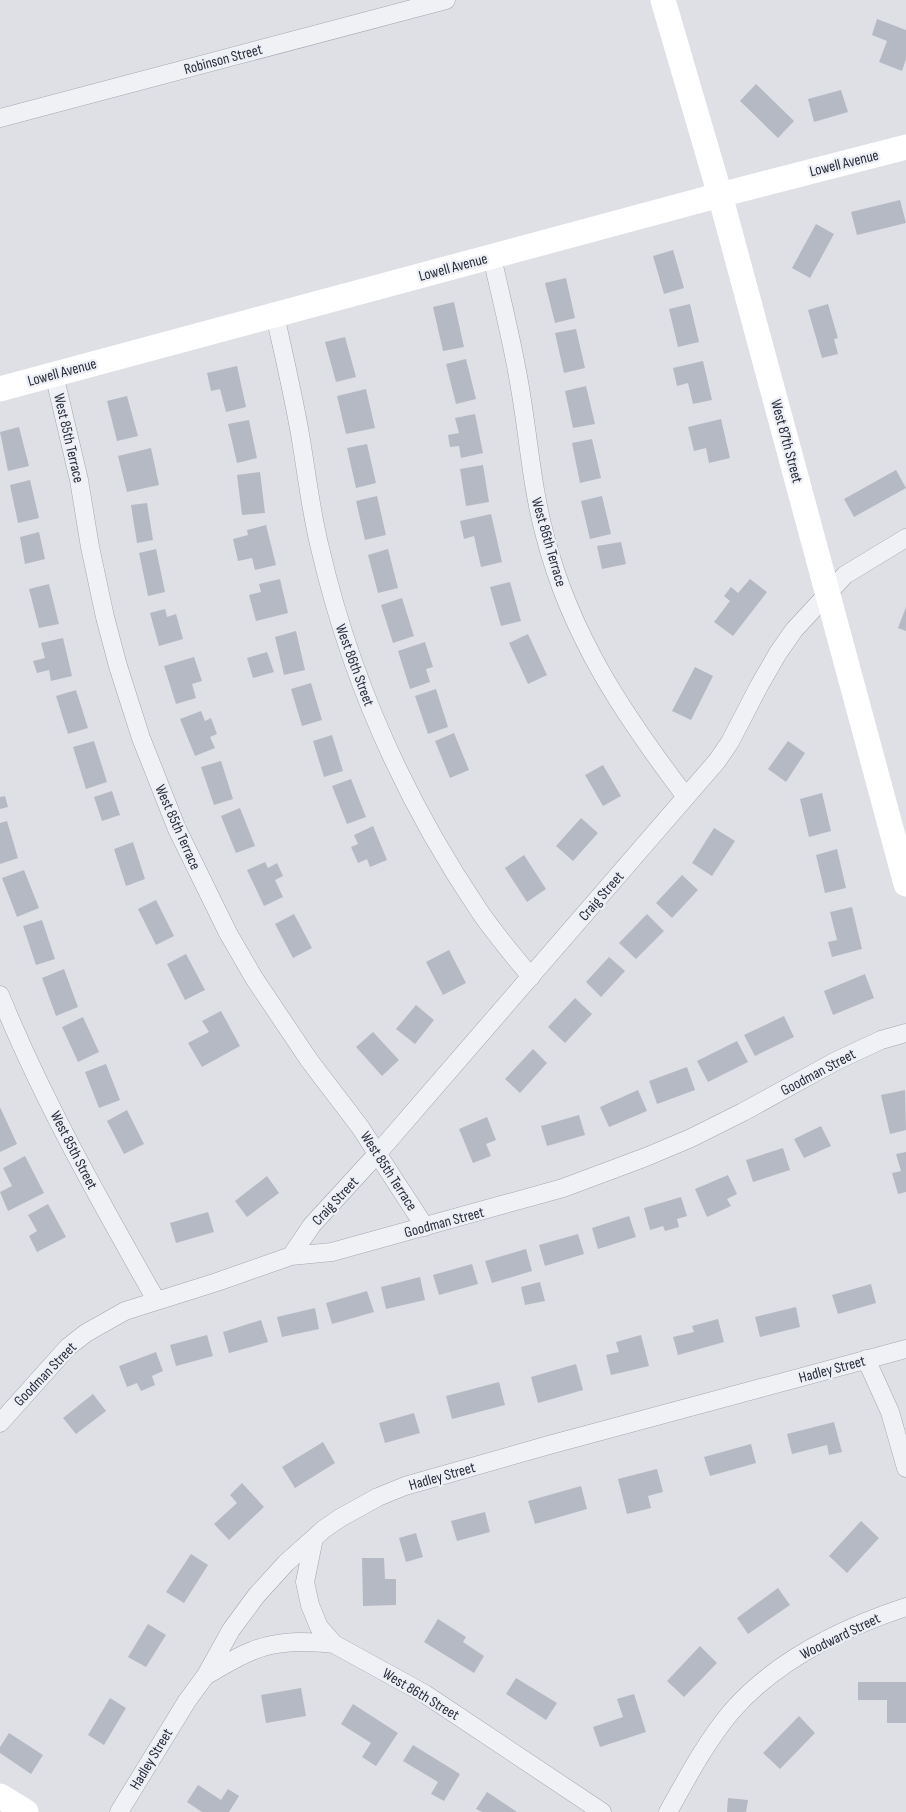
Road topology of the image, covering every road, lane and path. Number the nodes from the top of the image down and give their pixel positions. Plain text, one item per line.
1 (446, 0) edge
2 (663, 0) edge
3 (0, 118) edge
4 (906, 147) edge
5 (720, 195) junction
6 (492, 257) junction
7 (275, 314) junction
8 (54, 374) junction
9 (0, 389) edge
10 (906, 538) edge
11 (828, 593) junction
12 (686, 797) junction
13 (906, 884) edge
14 (531, 977) junction
15 (0, 995) edge
16 (906, 1033) edge
17 (377, 1154) junction
18 (425, 1227) junction
19 (290, 1256) junction
20 (156, 1300) junction
21 (906, 1349) edge
22 (866, 1359) junction
23 (1, 1419) edge
24 (906, 1468) edge
25 (314, 1538) junction
26 (906, 1607) edge
27 (334, 1644) junction
28 (206, 1675) junction
29 (0, 1796) edge
30 (125, 1810) edge
31 (26, 1812) edge
32 (602, 1812) edge
33 (668, 1812) edge

1 - 3 street, Robinson Street
2 - 5 street, West 87th Street
4 - 5 street, Lowell Avenue
5 - 6 street, Lowell Avenue
5 - 11 street, West 87th Street
6 - 7 street, Lowell Avenue
6 - 12 street, West 86th Terrace
7 - 8 street, Lowell Avenue
7 - 14 street, West 86th Street
8 - 9 street, Lowell Avenue
8 - 17 street, West 85th Terrace
10 - 11 street, Craig Street
11 - 12 street, Craig Street
11 - 13 street, West 87th Street
12 - 14 street, Craig Street
14 - 17 street, Craig Street
15 - 20 street, West 85th Street
16 - 18 street, Goodman Street
17 - 18 street, West 85th Terrace
17 - 19 street, Craig Street
18 - 19 street, Goodman Street
19 - 20 street, Goodman Street
20 - 23 street, Goodman Street
21 - 22 street, Hadley Street
22 - 24 street
22 - 25 street, Hadley Street
25 - 27 street, West 86th Street
25 - 28 street, Hadley Street
26 - 33 street, Woodward Street
27 - 28 street
27 - 32 street, West 86th Street
28 - 30 street, Hadley Street
29 - 31 street

